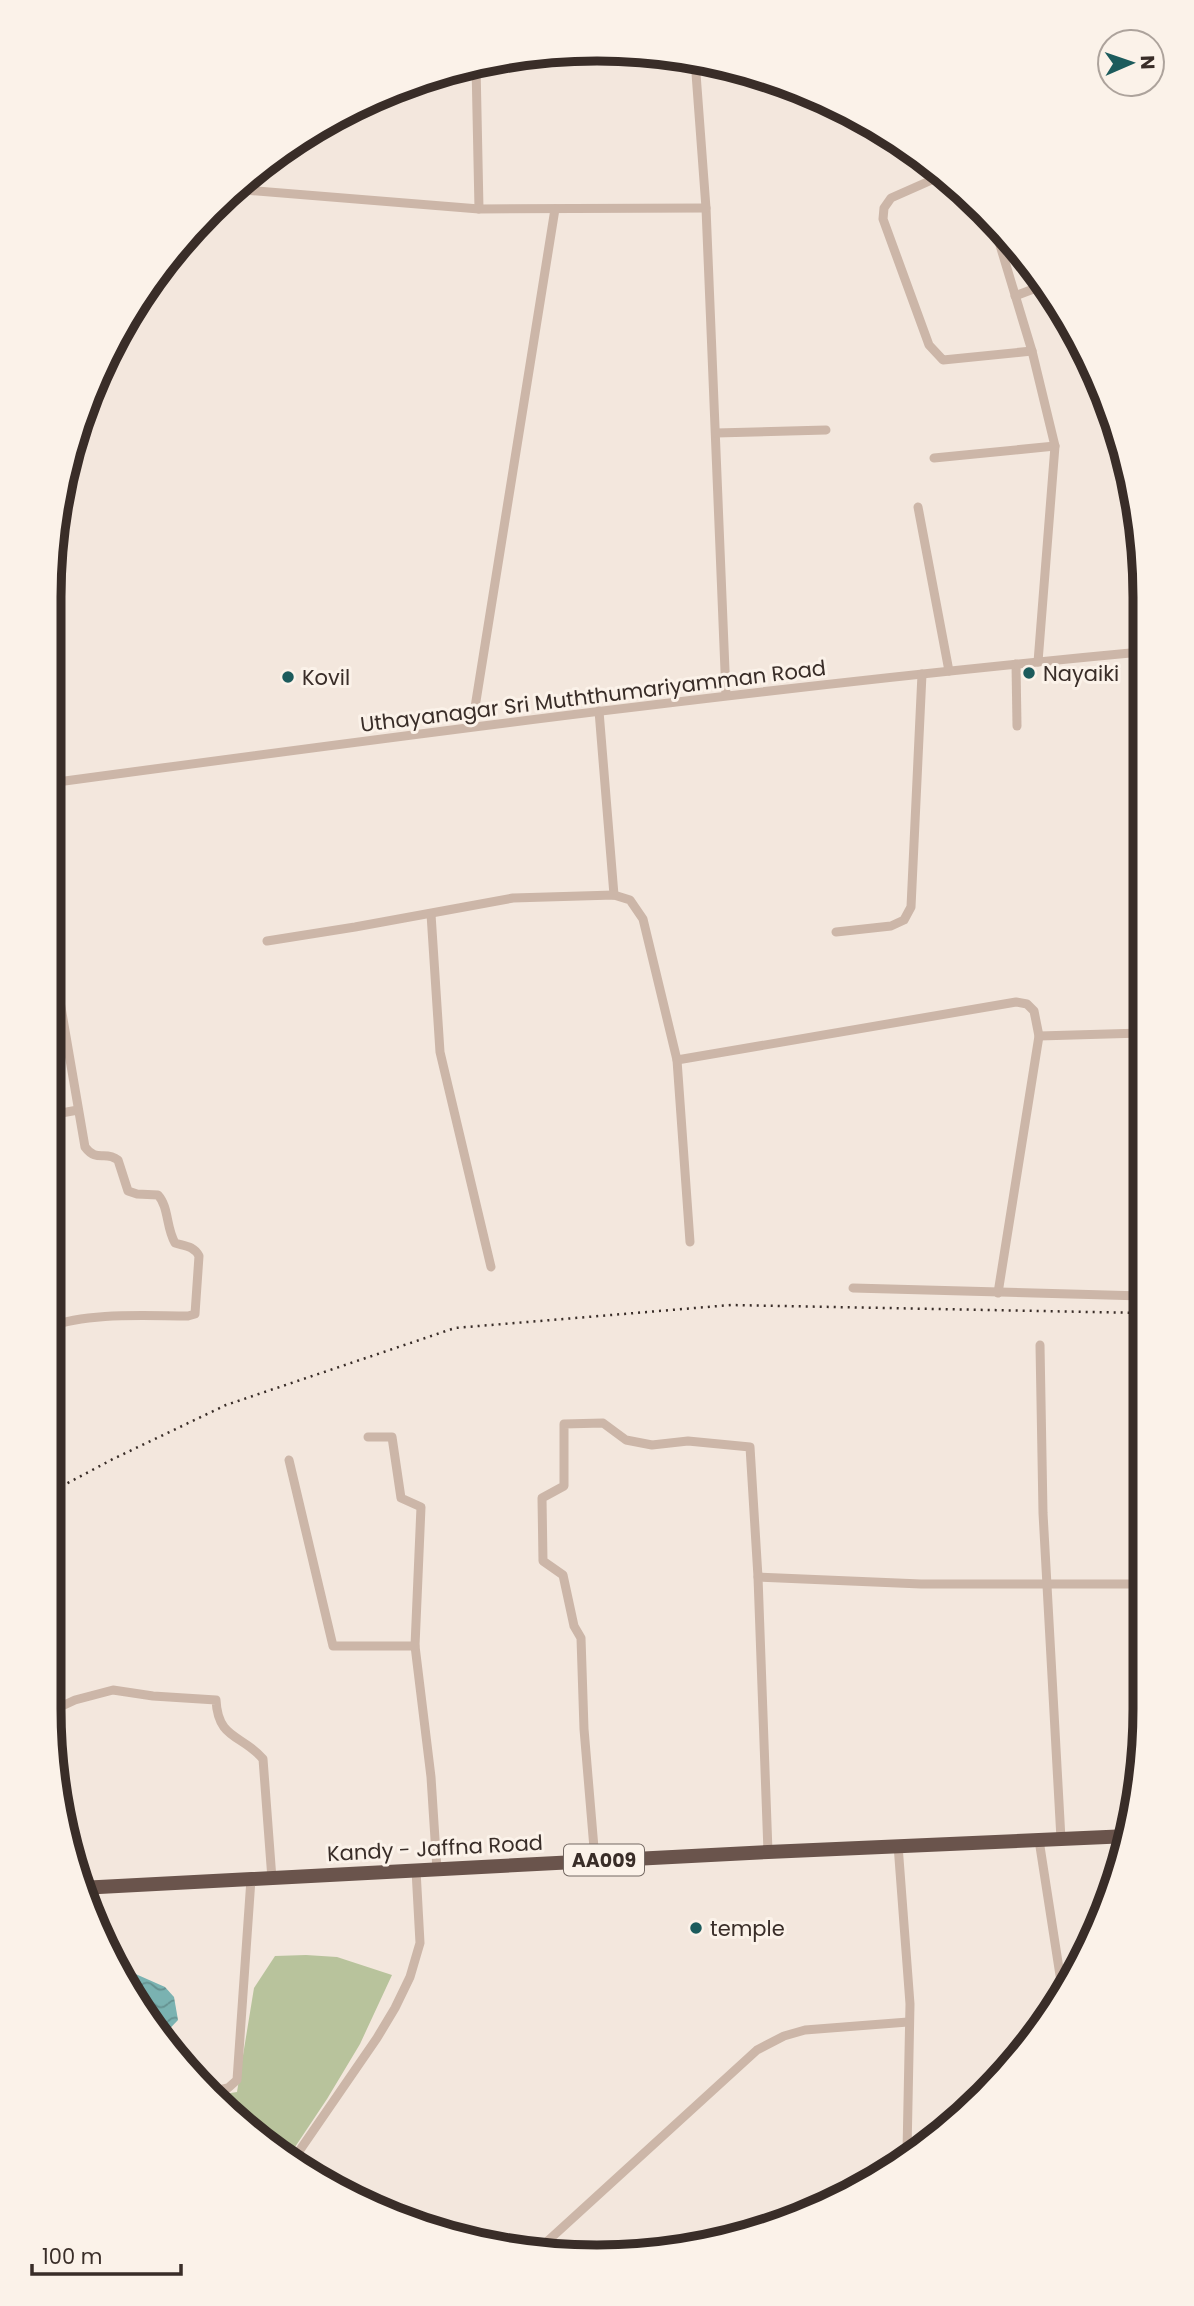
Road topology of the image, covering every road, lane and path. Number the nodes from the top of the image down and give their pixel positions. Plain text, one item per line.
1 (696, 71) edge
2 (476, 76) edge
3 (932, 180) edge
4 (248, 190) edge
5 (706, 208) junction
6 (479, 209) junction
7 (555, 209) junction
8 (999, 243) edge
9 (1035, 289) edge
10 (1015, 296) junction
11 (1032, 351) junction
12 (826, 430) dead end
13 (716, 433) junction
14 (1055, 446) junction
15 (934, 458) dead end
16 (918, 507) dead end
17 (1133, 653) edge
18 (1038, 662) junction
19 (1016, 664) junction
20 (949, 671) junction
21 (922, 674) junction
22 (726, 695) junction
23 (599, 711) junction
24 (472, 726) junction
25 (1017, 726) dead end
26 (61, 782) edge
27 (614, 895) junction
28 (431, 914) junction
29 (836, 932) dead end
30 (267, 941) dead end
31 (61, 1008) edge
32 (1133, 1033) edge
33 (1039, 1036) junction
34 (677, 1060) junction
35 (78, 1110) junction
36 (61, 1113) edge
37 (690, 1242) dead end
38 (491, 1267) dead end
39 (853, 1288) dead end
40 (998, 1293) junction
41 (1133, 1296) edge
42 (61, 1323) edge
43 (1040, 1345) dead end
44 (368, 1437) dead end
45 (289, 1460) dead end
46 (758, 1577) junction
47 (1133, 1584) edge
48 (1047, 1586) junction
49 (415, 1646) junction
50 (61, 1707) edge
51 (1117, 1837) edge
52 (1061, 1839) junction
53 (1039, 1840) junction
54 (898, 1845) junction
55 (768, 1852) junction
56 (596, 1860) junction
57 (416, 1870) junction
58 (438, 1870) junction
59 (272, 1879) junction
60 (251, 1880) junction
61 (92, 1887) edge
62 (1060, 1978) edge
63 (908, 2022) junction
64 (220, 2090) edge
65 (907, 2145) edge
66 (298, 2153) edge
67 (546, 2242) edge

1 - 5 street
2 - 6 street
3 - 11 street
4 - 6 street
5 - 7 street
5 - 13 street
6 - 7 street
7 - 24 street
8 - 10 street
9 - 10 street
10 - 11 street
11 - 14 street
12 - 13 street
13 - 22 street
14 - 15 street
14 - 18 street
16 - 20 street
17 - 18 street, Uthayanagar Sri Muththumariyamman Road
18 - 19 street, Uthayanagar Sri Muththumariyamman Road
19 - 20 street, Uthayanagar Sri Muththumariyamman Road
19 - 25 street
20 - 21 street, Uthayanagar Sri Muththumariyamman Road
21 - 22 street, Uthayanagar Sri Muththumariyamman Road
21 - 29 street
22 - 23 street, Uthayanagar Sri Muththumariyamman Road
23 - 24 street, Uthayanagar Sri Muththumariyamman Road
23 - 27 street
24 - 26 street, Uthayanagar Sri Muththumariyamman Road
27 - 28 street
27 - 34 street
28 - 30 street
28 - 38 street
31 - 35 street
32 - 33 street
33 - 34 street
33 - 40 street
34 - 37 street
35 - 36 street
35 - 42 street
39 - 40 street
40 - 41 street
43 - 48 street
44 - 49 street
45 - 49 street
46 - 48 street
46 - 55 street
46 - 56 street
47 - 48 street
48 - 52 street
49 - 58 street
50 - 59 street
51 - 52 highway, Kandy - Jaffna Road / AA009
52 - 53 highway, Kandy - Jaffna Road / AA009
53 - 54 highway, Kandy - Jaffna Road / AA009
53 - 62 street
54 - 55 highway, Kandy - Jaffna Road / AA009
54 - 63 street
55 - 56 highway, Kandy - Jaffna Road / AA009
56 - 58 highway, Kandy - Jaffna Road / AA009
57 - 58 highway, Kandy - Jaffna Road / AA009
57 - 59 highway, Kandy - Jaffna Road / AA009
57 - 66 street
59 - 60 highway, Kandy - Jaffna Road / AA009
60 - 61 highway, Kandy - Jaffna Road / AA009
60 - 64 street
63 - 65 street
63 - 67 street

